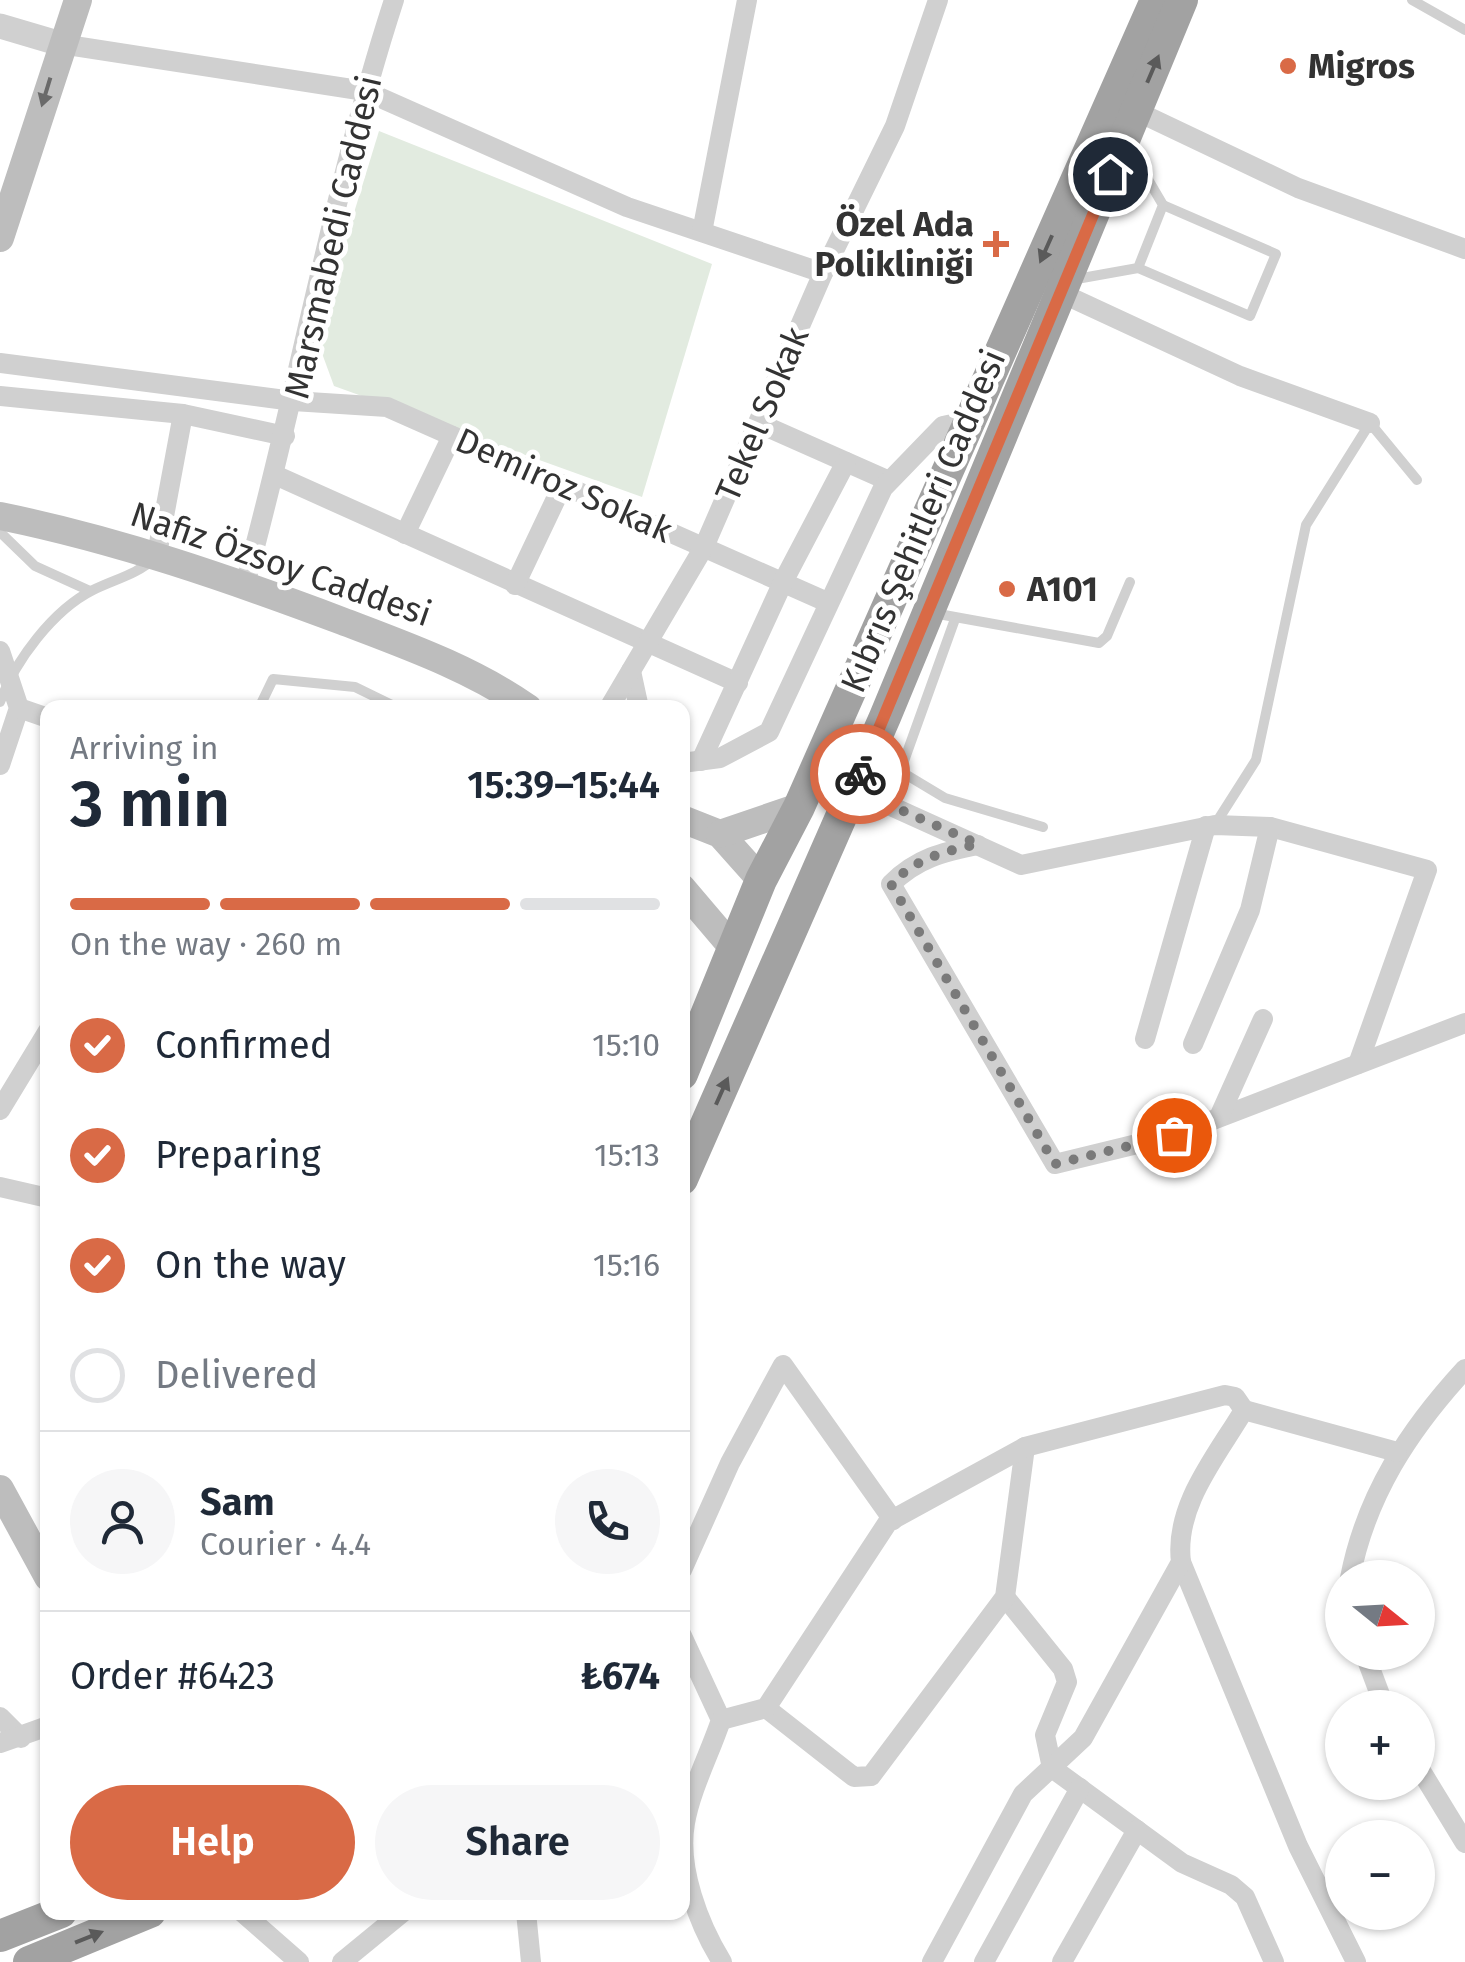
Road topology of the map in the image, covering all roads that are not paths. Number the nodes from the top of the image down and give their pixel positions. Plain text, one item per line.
1 (78, 0) edge
2 (394, 0) edge
3 (746, 0) edge
4 (938, 0) edge
5 (1156, 0) edge
6 (1182, 0) edge
7 (1412, 0) edge
8 (0, 26) edge
9 (1465, 30) edge
10 (60, 44) junction
11 (365, 92) junction
12 (1130, 125) junction
13 (1163, 205) junction
14 (702, 232) junction
15 (0, 238) edge
16 (1465, 249) edge
17 (1138, 268) junction
18 (823, 272) junction
19 (1063, 287) junction
20 (0, 364) edge
21 (0, 396) edge
22 (293, 401) junction
23 (183, 414) junction
24 (971, 420) junction
25 (758, 423) junction
26 (1370, 423) junction
27 (285, 436) junction
28 (452, 436) junction
29 (846, 462) junction
30 (275, 475) junction
31 (1417, 480) dead end
32 (888, 482) junction
33 (563, 484) junction
34 (0, 516) edge
35 (0, 532) edge
36 (405, 534) junction
37 (704, 546) junction
38 (159, 554) junction
39 (784, 582) junction
40 (1130, 582) dead end
41 (245, 584) junction
42 (515, 585) junction
43 (90, 591) junction
44 (827, 602) junction
45 (942, 615) junction
46 (647, 644) junction
47 (0, 651) edge
48 (630, 671) junction
49 (10, 675) junction
50 (738, 683) junction
51 (262, 700) edge
52 (382, 700) edge
53 (513, 700) edge
54 (614, 700) edge
55 (637, 700) edge
56 (9, 705) edge
57 (40, 715) edge
58 (692, 762) edge
59 (0, 765) edge
60 (853, 789) junction
61 (800, 807) junction
62 (690, 822) edge
63 (1211, 825) junction
64 (1270, 826) junction
65 (1043, 827) dead end
66 (720, 834) junction
67 (978, 844) junction
68 (762, 880) junction
69 (690, 897) edge
70 (804, 901) junction
71 (734, 948) junction
72 (776, 968) junction
73 (1263, 1019) dead end
74 (1465, 1023) edge
75 (1145, 1039) dead end
76 (1194, 1044) dead end
77 (40, 1045) edge
78 (690, 1049) edge
79 (1358, 1064) junction
80 (0, 1110) edge
81 (1219, 1118) junction
82 (690, 1162) edge
83 (0, 1187) edge
84 (40, 1196) edge
85 (1465, 1370) edge
86 (1244, 1410) junction
87 (1025, 1447) junction
88 (1397, 1452) junction
89 (0, 1490) edge
90 (893, 1520) junction
91 (690, 1552) edge
92 (1355, 1560) edge
93 (40, 1562) edge
94 (1181, 1562) junction
95 (1004, 1597) junction
96 (690, 1653) edge
97 (766, 1708) junction
98 (0, 1717) edge
99 (721, 1720) junction
100 (40, 1730) edge
101 (22, 1738) junction
102 (0, 1743) edge
103 (1052, 1768) junction
104 (1080, 1788) junction
105 (1435, 1794) edge
106 (690, 1807) edge
107 (1136, 1830) junction
108 (1465, 1843) edge
109 (690, 1879) edge
110 (41, 1920) edge
111 (130, 1920) edge
112 (251, 1920) edge
113 (393, 1920) edge
114 (527, 1920) edge
115 (0, 1936) edge
116 (28, 1962) edge
117 (299, 1962) edge
118 (342, 1962) edge
119 (531, 1962) edge
120 (722, 1962) edge
121 (932, 1962) edge
122 (984, 1962) edge
123 (1062, 1962) edge
124 (1274, 1962) edge
125 (1356, 1962) edge

1 - 10 main road
2 - 11 street, Marsmabedi Caddesi
3 - 14 street
4 - 18 street, Tekel Sokak
5 -> 24 highway, Kıbrıs Şehitleri Caddesi
12 -> 6 highway, Kıbrıs Şehitleri Caddesi
7 - 9 lane
8 - 10 street
10 - 11 street
10 -> 15 main road
11 - 14 street
11 - 22 street, Marsmabedi Caddesi
12 - 13 lane
12 - 16 street
12 - 19 highway, Kıbrıs Şehitleri Caddesi
13 - 17 lane
13 - 17 lane
14 - 18 street
17 - 19 lane
18 - 25 street, Tekel Sokak
19 - 26 street
19 - 45 highway, Kıbrıs Şehitleri Caddesi
20 - 22 street, Demiroz Sokak
21 - 23 street
22 - 27 street, Marsmabedi Caddesi
22 - 28 street, Demiroz Sokak
23 - 27 street
23 - 38 street
24 - 32 street
24 - 61 highway, Kıbrıs Şehitleri Caddesi
25 - 29 street
25 - 37 street, Tekel Sokak
26 - 31 lane
26 - 63 lane
27 - 30 street, Marsmabedi Caddesi
28 - 33 street, Demiroz Sokak
28 - 36 street
29 - 32 street
29 - 39 street
30 - 36 street
30 - 41 street, Marsmabedi Caddesi
32 - 44 street
33 - 37 street, Demiroz Sokak
33 - 42 street
34 - 38 main road, Nafiz Özsoy Caddesi
35 - 43 lane
36 - 42 street
37 - 39 street, Demiroz Sokak
37 - 46 street, Tekel Sokak
38 - 41 main road, Nafiz Özsoy Caddesi
38 - 43 lane
39 - 44 street, Demiroz Sokak
39 - 50 street
40 - 45 lane
41 - 53 main road, Nafiz Özsoy Caddesi
42 - 46 street
43 - 49 lane
44 - 58 street
45 - 60 highway, Kıbrıs Şehitleri Caddesi
45 - 65 lane
46 - 48 street, Tekel Sokak
46 - 50 street
47 - 49 street
48 - 54 street, Tekel Sokak
48 - 55 street
49 - 56 street
50 - 58 street
51 - 52 lane
56 - 57 street
56 - 59 street
60 - 67 street
60 - 70 highway, Kıbrıs Şehitleri Caddesi
61 - 66 main road
61 - 68 highway, Kıbrıs Şehitleri Caddesi
62 - 66 main road
63 - 64 street
63 - 67 street
63 - 75 street
64 - 76 street
64 - 79 street
66 - 68 main road
67 - 81 street
68 - 70 highway
68 - 71 highway, Kıbrıs Şehitleri Caddesi
69 - 71 main road
70 - 72 highway, Kıbrıs Şehitleri Caddesi
71 - 72 highway
71 - 78 highway, Kıbrıs Şehitleri Caddesi
82 -> 72 highway, Kıbrıs Şehitleri Caddesi
73 - 81 street
74 - 79 street
77 - 80 street
79 - 81 street
83 - 84 street
85 - 88 street
86 - 87 street
86 - 88 street
86 - 94 street
87 - 90 street
87 - 95 street
88 - 92 street
89 - 93 main road
90 - 91 street
90 - 97 street
94 - 103 street
94 - 125 street
95 - 97 street
95 - 103 street
96 - 99 street
97 - 99 street
98 - 101 street
99 - 106 street
100 - 101 street
101 - 102 street
103 - 104 street
103 - 121 street
104 - 107 street
104 - 122 street
105 - 108 street
107 - 123 street
107 - 124 street
109 - 120 street
110 - 115 highway
116 -> 111 highway
112 - 117 street
113 - 118 street
114 - 119 street

